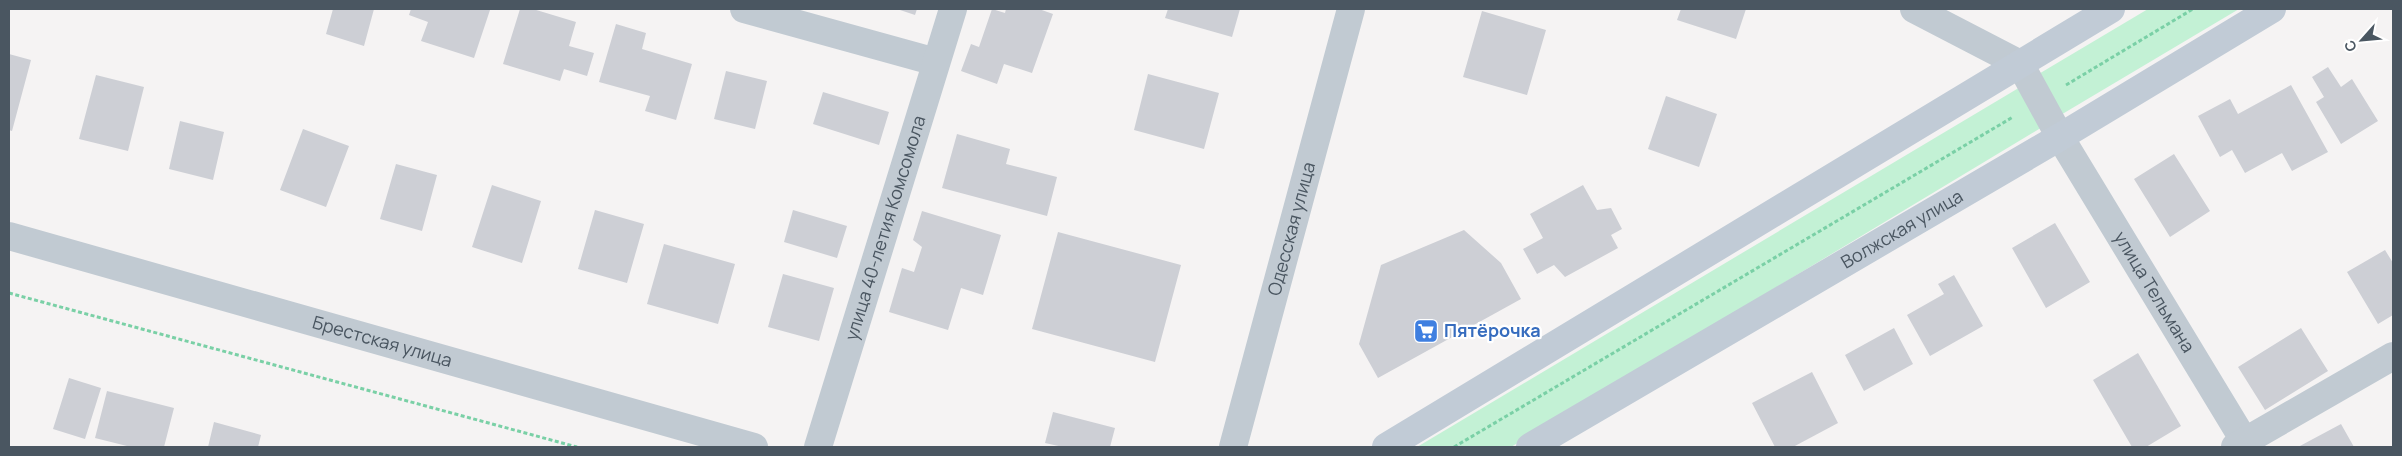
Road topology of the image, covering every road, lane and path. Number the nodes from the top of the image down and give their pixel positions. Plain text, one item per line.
1 (744, 9) edge
2 (953, 9) edge
3 (1351, 9) edge
4 (1914, 9) edge
5 (2111, 9) edge
6 (2193, 9) edge
7 (2272, 9) edge
8 (936, 62) junction
9 (2020, 64) junction
10 (2040, 101) junction
11 (2060, 137) junction
12 (9, 236) edge
13 (9, 293) edge
14 (2393, 356) edge
15 (2242, 445) edge
16 (577, 447) edge
17 (754, 447) edge
18 (818, 447) edge
19 (1233, 447) edge
20 (1386, 447) edge
21 (1454, 447) edge
22 (1530, 447) edge

1 - 8 street
2 - 8 street, улица 40-летия Комсомола
3 - 19 street, Одесская улица
4 - 9 street
5 - 9 main road
6 - 10 path
7 - 11 main road, Волжская улица
8 - 18 street, улица 40-летия Комсомола
9 - 10 street, улица Тельмана
9 - 20 main road
10 - 11 street, улица Тельмана
10 - 21 path
11 - 15 street, улица Тельмана
11 - 22 main road, Волжская улица
12 - 17 street, Брестская улица
13 - 16 path
14 - 15 street

